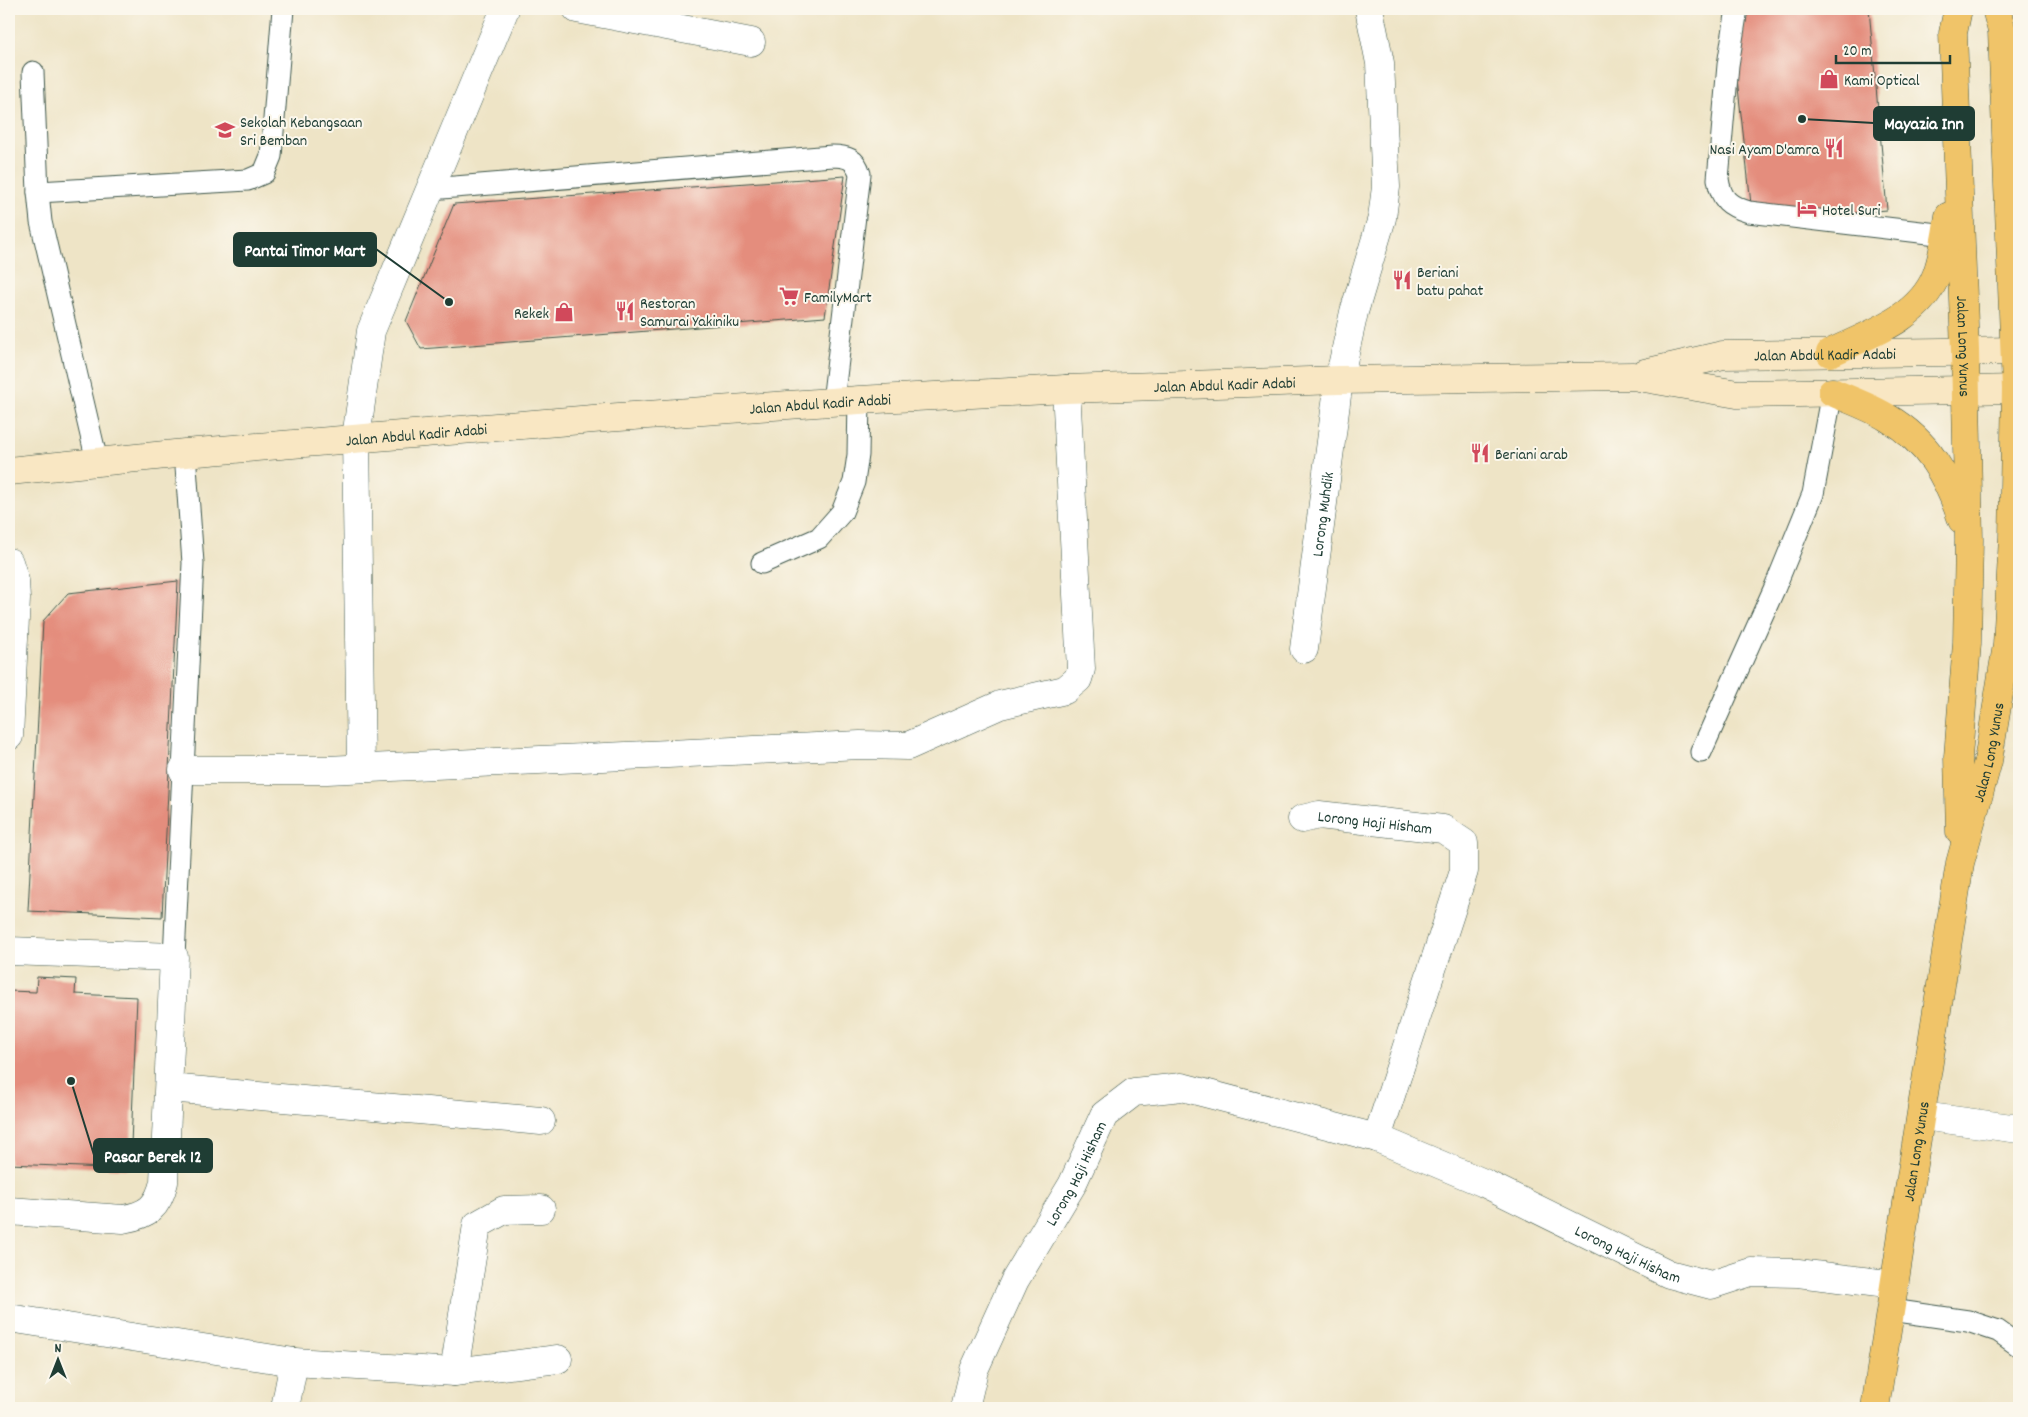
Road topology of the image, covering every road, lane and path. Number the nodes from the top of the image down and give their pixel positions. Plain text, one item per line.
1 (282, 9) edge
2 (505, 9) edge
3 (577, 9) edge
4 (1369, 9) edge
5 (1737, 9) edge
6 (1958, 9) edge
7 (1996, 9) edge
8 (751, 42) dead end
9 (33, 72) dead end
10 (2006, 148) junction
11 (1958, 149) junction
12 (430, 189) junction
13 (38, 192) junction
14 (2019, 192) edge
15 (1946, 235) junction
16 (2016, 351) edge
17 (1965, 352) junction
18 (1830, 353) junction
19 (1634, 376) junction
20 (1340, 380) junction
21 (1066, 389) junction
22 (2017, 389) edge
23 (1965, 390) junction
24 (1832, 392) junction
25 (846, 401) junction
26 (356, 438) junction
27 (185, 453) junction
28 (97, 461) junction
29 (9, 471) edge
30 (2016, 528) edge
31 (1969, 540) junction
32 (9, 562) edge
33 (762, 563) dead end
34 (1304, 649) dead end
35 (9, 736) edge
36 (1702, 752) dead end
37 (361, 768) junction
38 (183, 770) junction
39 (1302, 819) dead end
40 (1960, 863) junction
41 (9, 951) edge
42 (174, 957) junction
43 (169, 1088) junction
44 (1922, 1116) junction
45 (541, 1121) dead end
46 (2019, 1129) edge
47 (1377, 1138) junction
48 (541, 1209) dead end
49 (9, 1212) edge
50 (1893, 1298) junction
51 (9, 1318) edge
52 (2019, 1346) edge
53 (558, 1359) dead end
54 (294, 1362) junction
55 (454, 1372) junction
56 (285, 1408) edge
57 (964, 1408) edge
58 (1874, 1408) edge

1 - 13 lane
2 - 12 street
3 - 8 street
4 - 20 street, Lorong Muhdik
5 - 15 lane
6 - 11 main road, Jalan Long Yunus
7 - 10 main road, Jalan Long Yunus
9 - 13 lane
10 - 14 main road
10 - 16 main road, Jalan Long Yunus
11 - 15 main road
11 - 17 main road, Jalan Long Yunus
12 - 25 lane
12 - 26 street
13 - 28 lane
15 - 18 main road
16 - 17 main road, Jalan Abdul Kadir Adabi
16 - 22 main road, Jalan Long Yunus
17 - 18 main road, Jalan Abdul Kadir Adabi
17 - 23 main road, Jalan Long Yunus
18 - 19 main road, Jalan Abdul Kadir Adabi
19 - 20 main road, Jalan Abdul Kadir Adabi
19 - 24 main road, Jalan Abdul Kadir Adabi
20 - 21 main road, Jalan Abdul Kadir Adabi
20 - 34 street, Lorong Muhdik
21 - 25 main road, Jalan Abdul Kadir Adabi
21 - 37 street
22 - 23 main road, Jalan Abdul Kadir Adabi
22 - 30 main road, Jalan Long Yunus
23 - 24 main road, Jalan Abdul Kadir Adabi
23 - 31 main road, Jalan Long Yunus
24 - 31 main road
24 - 36 lane
25 - 26 main road, Jalan Abdul Kadir Adabi
25 - 33 lane
26 - 27 main road, Jalan Abdul Kadir Adabi
26 - 37 street
27 - 28 main road, Jalan Abdul Kadir Adabi
27 - 38 lane
28 - 29 main road, Jalan Abdul Kadir Adabi
30 - 40 main road, Jalan Long Yunus
31 - 40 main road, Jalan Long Yunus
32 - 35 street
37 - 38 street
38 - 42 lane
39 - 47 street, Lorong Haji Hisham
40 - 44 main road, Jalan Long Yunus
41 - 42 street
42 - 43 street
43 - 45 street
43 - 49 street
44 - 46 street
44 - 50 main road, Jalan Long Yunus
47 - 50 street, Lorong Haji Hisham
47 - 57 street, Lorong Haji Hisham
48 - 55 street
50 - 52 lane
50 - 58 main road, Jalan Long Yunus
51 - 54 street
53 - 55 street
54 - 55 street
54 - 56 street

